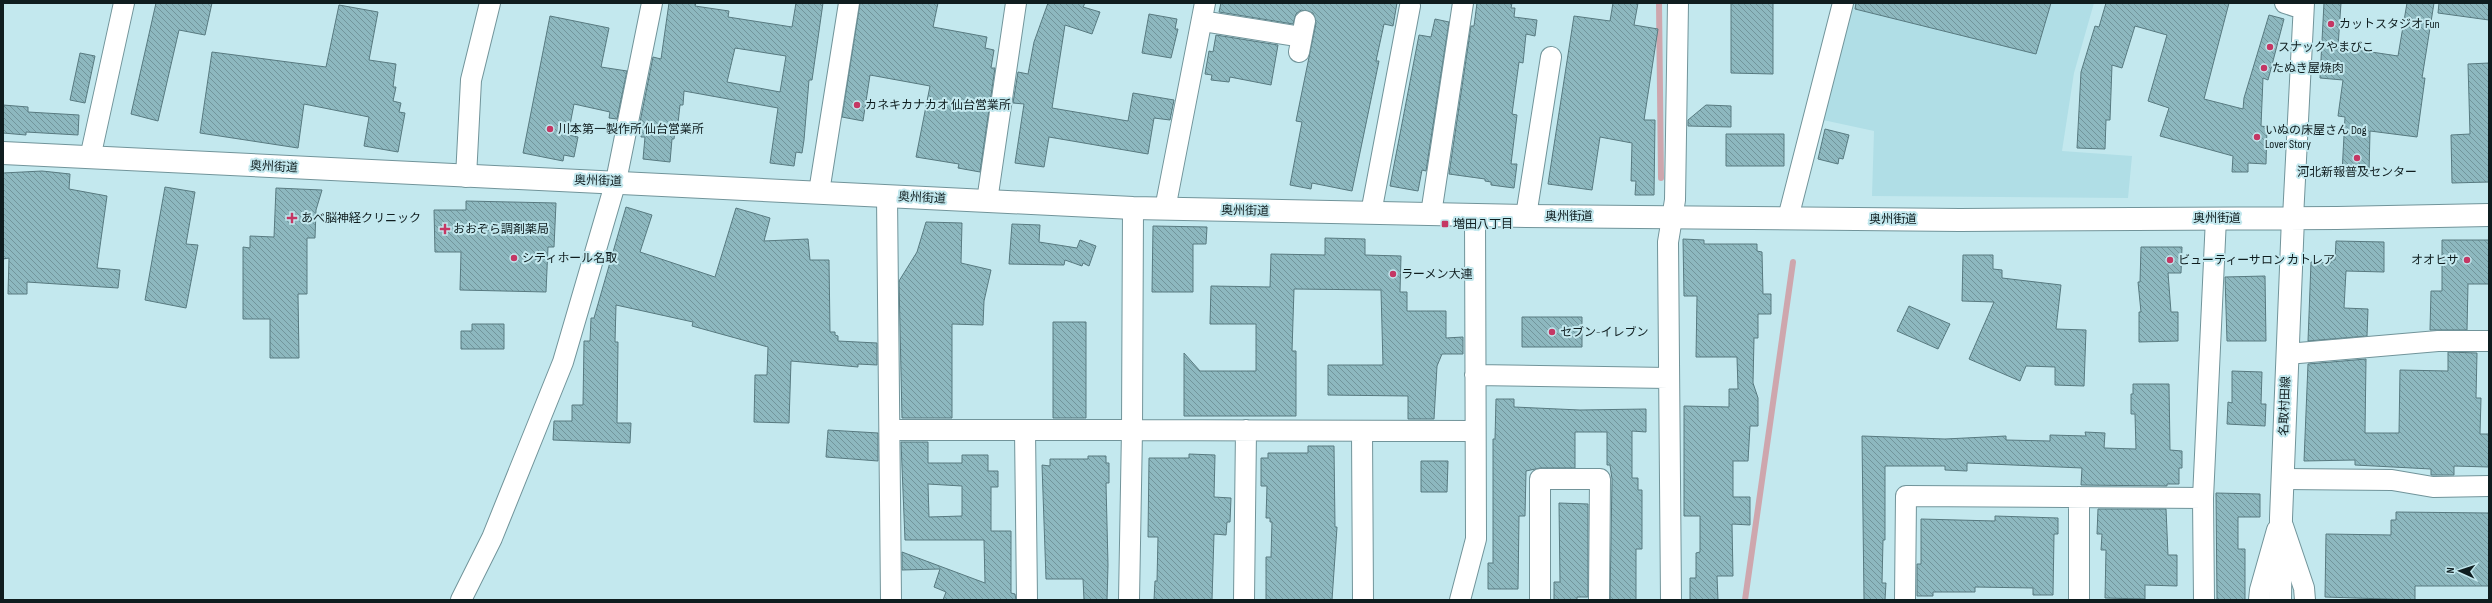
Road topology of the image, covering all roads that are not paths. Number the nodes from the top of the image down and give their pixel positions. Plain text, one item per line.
1 (124, 3) edge
2 (490, 3) edge
3 (652, 3) edge
4 (849, 3) edge
5 (1016, 3) edge
6 (1463, 3) edge
7 (1678, 3) edge
8 (1843, 3) edge
9 (2285, 3) edge
10 (1410, 6) dead end
11 (2304, 6) edge
12 (1204, 12) edge
13 (1302, 37) dead end
14 (1551, 57) dead end
15 (3, 152) edge
16 (90, 158) junction
17 (466, 177) junction
18 (616, 181) junction
19 (819, 192) junction
20 (887, 196) junction
21 (987, 201) junction
22 (1133, 208) junction
23 (1165, 209) junction
24 (1372, 213) junction
25 (1431, 214) junction
26 (1475, 215) junction
27 (2489, 215) edge
28 (1526, 216) junction
29 (1670, 216) junction
30 (1788, 218) junction
31 (2216, 218) junction
32 (2293, 218) junction
33 (2489, 341) edge
34 (2287, 354) junction
35 (1475, 375) junction
36 (1668, 378) junction
37 (890, 430) junction
38 (1025, 430) junction
39 (1132, 430) junction
40 (1246, 430) junction
41 (1362, 431) junction
42 (1474, 431) junction
43 (2282, 479) junction
44 (2489, 486) edge
45 (2079, 497) junction
46 (2203, 498) junction
47 (2280, 518) junction
48 (2281, 597) edge
49 (461, 600) edge
50 (891, 600) edge
51 (1026, 600) edge
52 (1129, 600) edge
53 (1244, 600) edge
54 (1363, 600) edge
55 (1460, 600) edge
56 (1540, 600) edge
57 (1599, 600) edge
58 (1671, 600) edge
59 (1906, 600) edge
60 (2079, 600) edge
61 (2204, 600) edge
62 (2259, 600) edge
63 (2305, 600) edge

1 - 16 street
2 - 17 street
3 - 18 street
4 - 19 street
5 - 21 street
6 - 25 street
7 - 29 street
8 - 30 street
9 - 11 street
10 - 24 street
11 - 32 street
12 - 13 street
12 - 23 street
14 - 28 street
15 - 16 main road, 奥州街道
16 - 17 main road, 奥州街道
17 - 18 main road, 奥州街道
18 - 19 main road, 奥州街道
18 - 49 street
19 - 20 main road, 奥州街道
20 - 21 main road, 奥州街道
20 - 37 street
21 - 22 main road, 奥州街道
22 - 23 main road, 奥州街道
22 - 39 street
23 - 24 main road, 奥州街道
24 - 25 main road, 奥州街道
25 - 26 main road, 奥州街道
26 - 28 main road, 奥州街道
26 - 35 street
27 - 32 main road, 奥州街道
28 - 29 main road, 奥州街道
29 - 30 main road, 奥州街道
29 - 36 street
30 - 31 main road, 奥州街道
31 - 32 main road, 奥州街道
31 - 46 street
32 - 34 main road, 名取村田線
33 - 34 street
34 - 43 main road, 名取村田線
35 - 36 street
35 - 42 street
36 - 58 street
37 - 38 street
37 - 50 street
38 - 39 street
38 - 51 street
39 - 40 street
39 - 52 street
40 - 41 street
40 - 53 street
41 - 42 street
41 - 54 street
42 - 55 street
43 - 44 street
43 - 47 main road, 名取村田線
45 - 46 street
45 - 59 street
45 - 60 street
46 - 61 street
47 - 48 main road, 名取村田線
47 - 62 street
47 - 63 street
56 - 57 street

